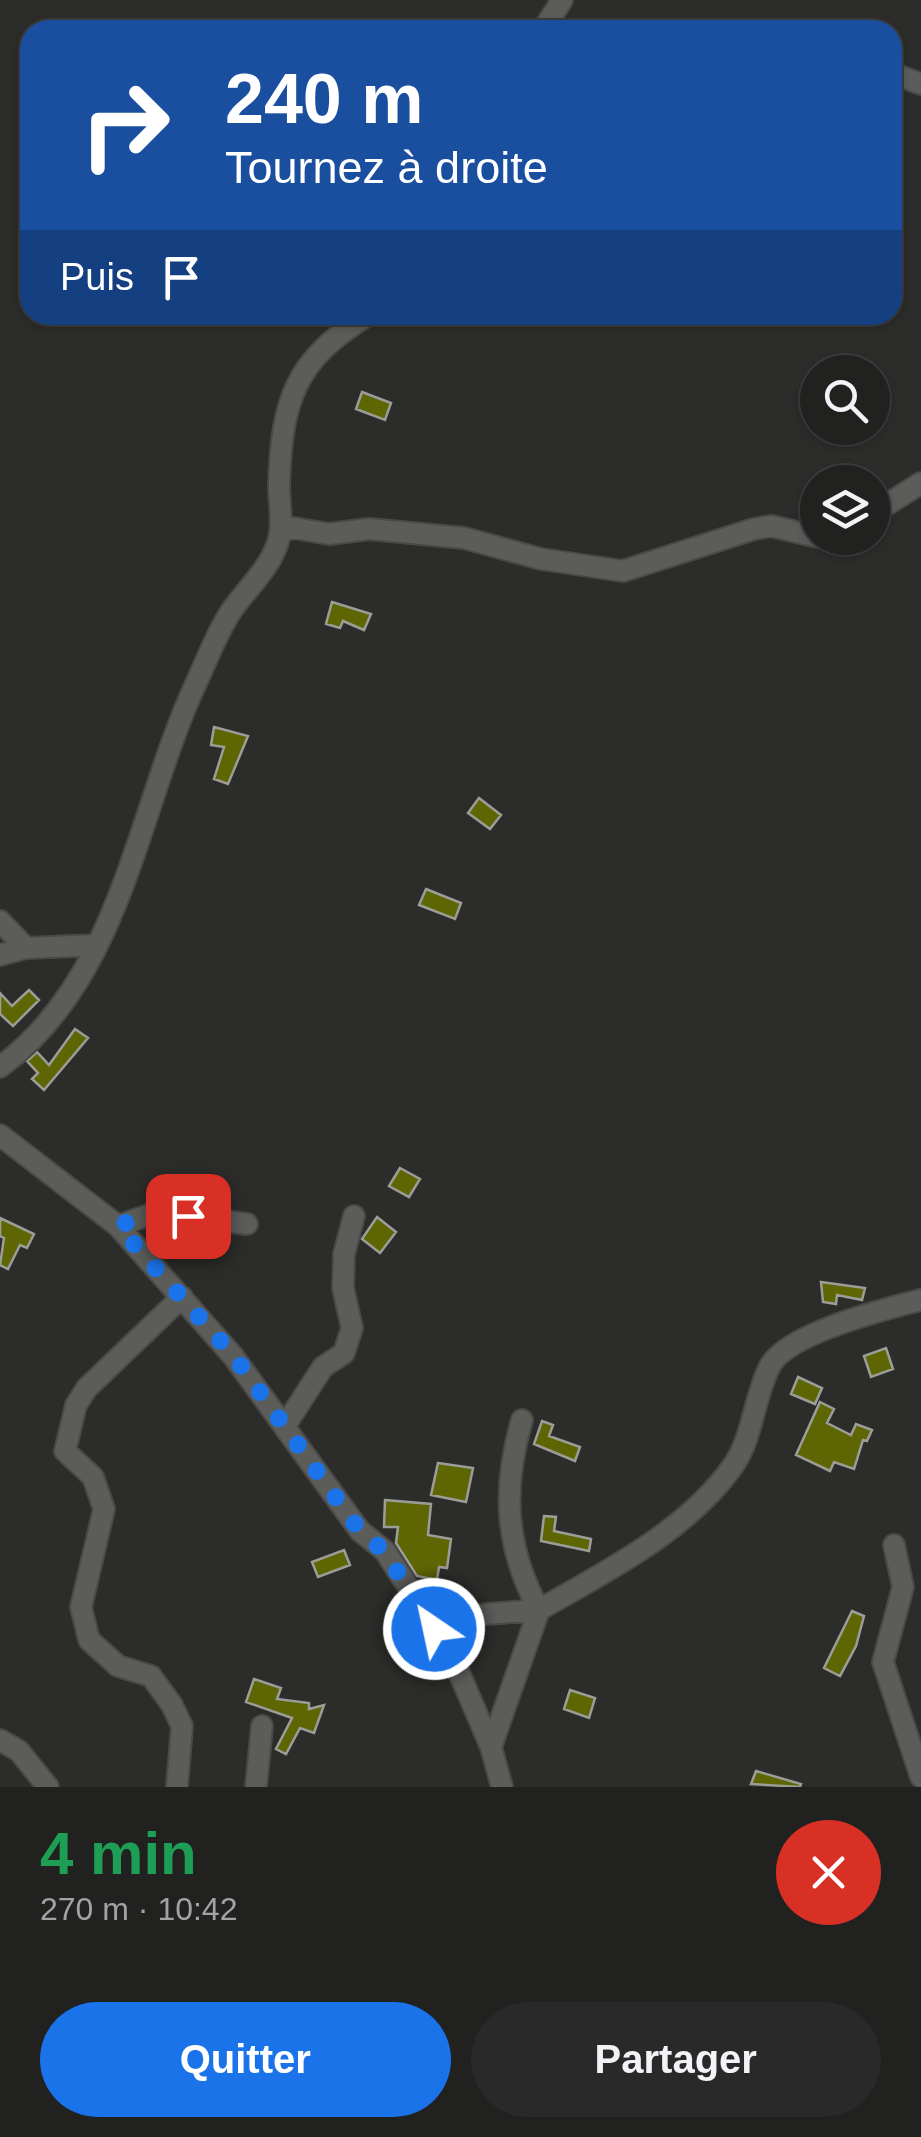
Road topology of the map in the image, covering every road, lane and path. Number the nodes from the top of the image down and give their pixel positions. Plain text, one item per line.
1 (353, 325) edge
2 (921, 483) edge
3 (890, 503) edge
4 (281, 531) junction
5 (800, 532) edge
6 (0, 921) edge
7 (97, 945) junction
8 (26, 948) junction
9 (0, 956) edge
10 (0, 1067) edge
11 (0, 1134) edge
12 (354, 1216) dead end
13 (247, 1224) dead end
14 (118, 1226) junction
15 (182, 1297) junction
16 (921, 1300) edge
17 (522, 1420) dead end
18 (286, 1424) junction
19 (894, 1545) dead end
20 (539, 1610) junction
21 (434, 1629) junction
22 (262, 1726) dead end
23 (0, 1740) edge
24 (491, 1747) junction
25 (921, 1777) edge
26 (48, 1787) edge
27 (178, 1787) edge
28 (256, 1787) edge
29 (502, 1787) edge

1 - 4 street
2 - 3 street
4 - 5 street
4 - 7 street
6 - 8 street
7 - 8 street
7 - 10 street
8 - 9 street
11 - 14 street
12 - 18 street
13 - 14 street
14 - 15 street
15 - 18 street
15 - 27 street
16 - 20 street
17 - 20 street
18 - 21 street
19 - 25 street
20 - 21 street
20 - 24 street
21 - 24 street
22 - 28 street
23 - 26 street
24 - 29 street

